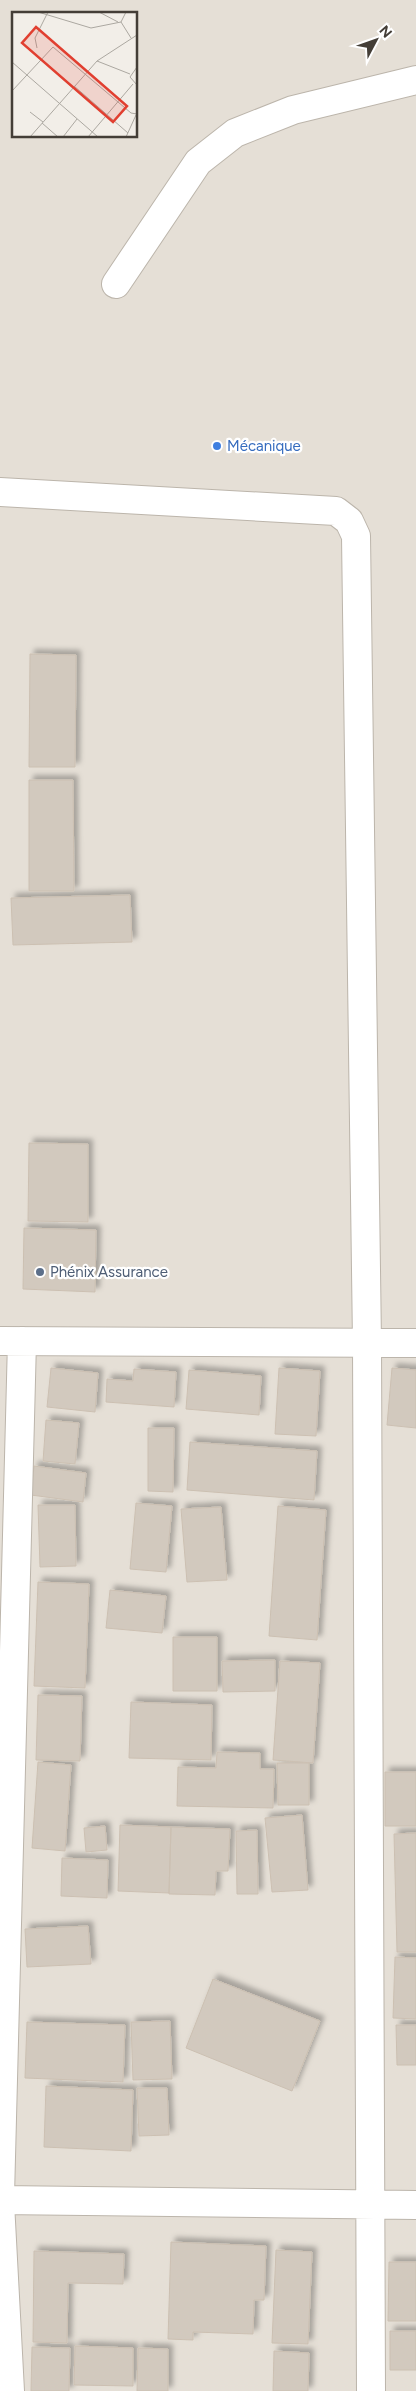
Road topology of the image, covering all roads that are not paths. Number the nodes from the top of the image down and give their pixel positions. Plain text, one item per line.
1 (416, 80) edge
2 (116, 284) dead end
3 (0, 492) edge
4 (11, 1341) edge
5 (368, 1343) junction
6 (416, 1343) edge
7 (0, 2196) edge
8 (0, 2202) edge
9 (371, 2205) junction
10 (416, 2205) edge
11 (10, 2391) edge
12 (371, 2391) edge

1 - 2 street
3 - 5 street
4 - 5 street
4 - 7 street
5 - 6 street
5 - 9 street
8 - 9 street
8 - 11 street
9 - 10 street
9 - 12 street

